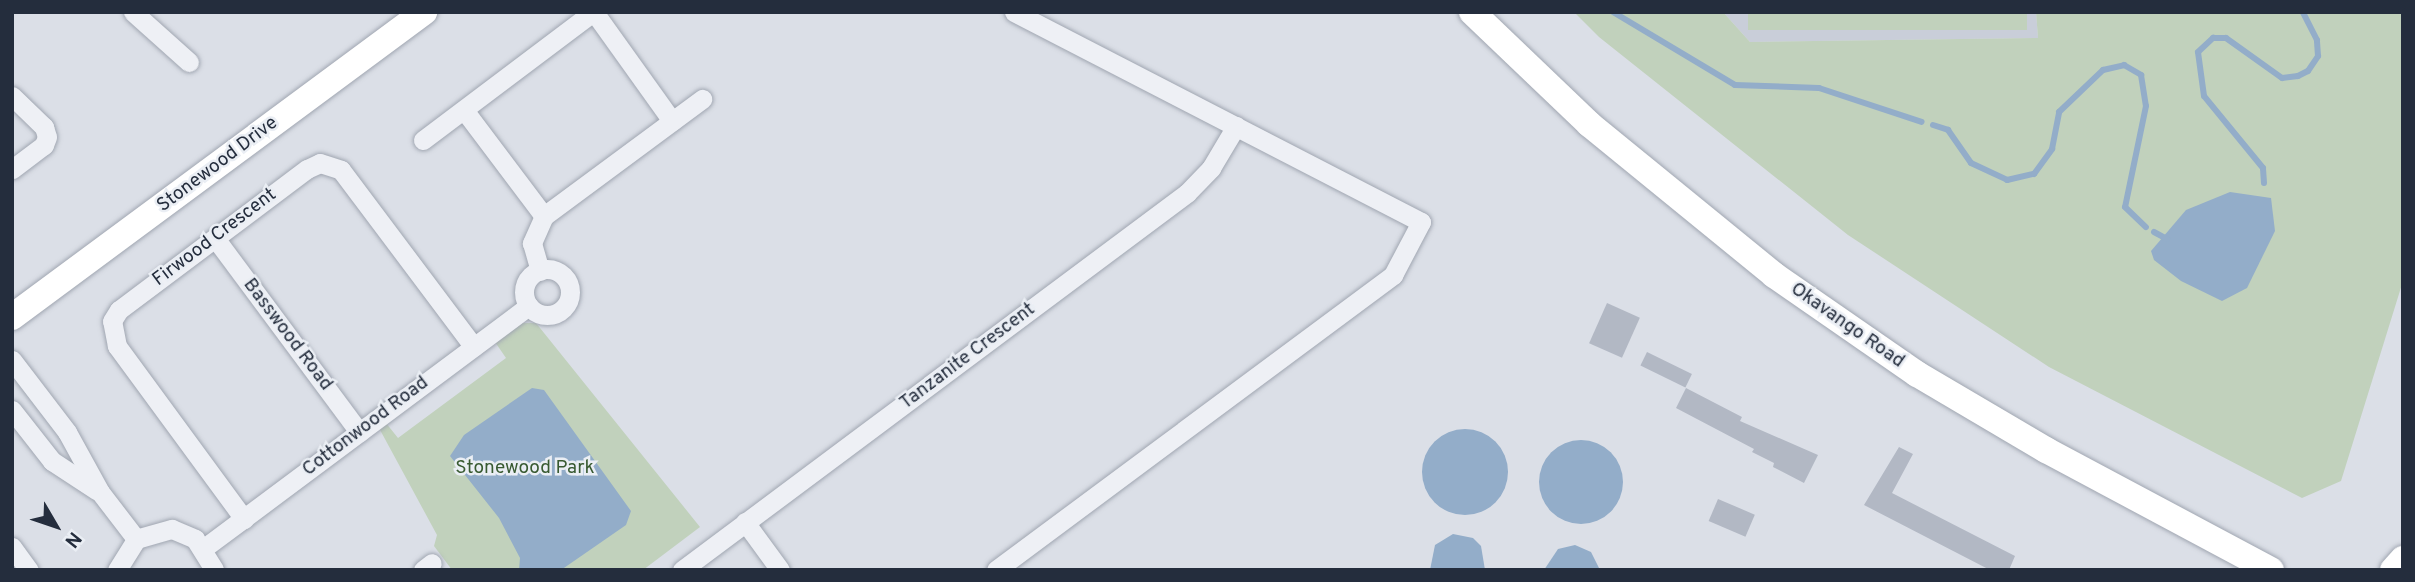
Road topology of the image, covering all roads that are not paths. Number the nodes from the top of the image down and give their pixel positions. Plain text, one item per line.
1 (133, 12) edge
2 (424, 12) edge
3 (593, 12) edge
4 (1014, 12) edge
5 (1472, 12) edge
6 (189, 62) dead end
7 (12, 96) edge
8 (702, 99) dead end
9 (464, 110) junction
10 (673, 121) junction
11 (1236, 127) junction
12 (424, 140) dead end
13 (12, 169) edge
14 (544, 216) junction
15 (215, 238) junction
16 (540, 271) junction
17 (529, 306) junction
18 (12, 317) edge
19 (474, 347) junction
20 (12, 360) edge
21 (12, 410) edge
22 (359, 432) junction
23 (100, 492) junction
24 (244, 519) junction
25 (746, 523) junction
26 (136, 539) junction
27 (12, 547) edge
28 (204, 548) junction
29 (2403, 559) edge
30 (29, 570) edge
31 (117, 570) edge
32 (214, 570) edge
33 (682, 570) edge
34 (780, 570) edge
35 (996, 570) edge
36 (2271, 570) edge
37 (2393, 570) edge

1 - 6 street
2 - 18 main road, Stonewood Drive
3 - 9 street
3 - 10 street
4 - 11 street
5 - 36 main road, Okavango Road
7 - 13 street
8 - 10 street
9 - 12 street
9 - 14 street
10 - 14 street
11 - 25 street, Tanzanite Crescent
11 - 35 street
14 - 16 street
15 - 19 street, Firwood Crescent
15 - 22 street, Basswood Road
15 - 24 street, Firwood Crescent
16 - 17 street
16 - 17 street
17 - 19 street, Cottonwood Road
19 - 22 street, Cottonwood Road
20 - 23 street
21 - 23 street
22 - 24 street, Cottonwood Road
23 - 26 street
24 - 28 street, Cottonwood Road
25 - 33 street, Tanzanite Crescent
25 - 34 street
26 - 28 street
26 - 31 street
27 - 30 street
28 - 32 street
29 - 37 main road

